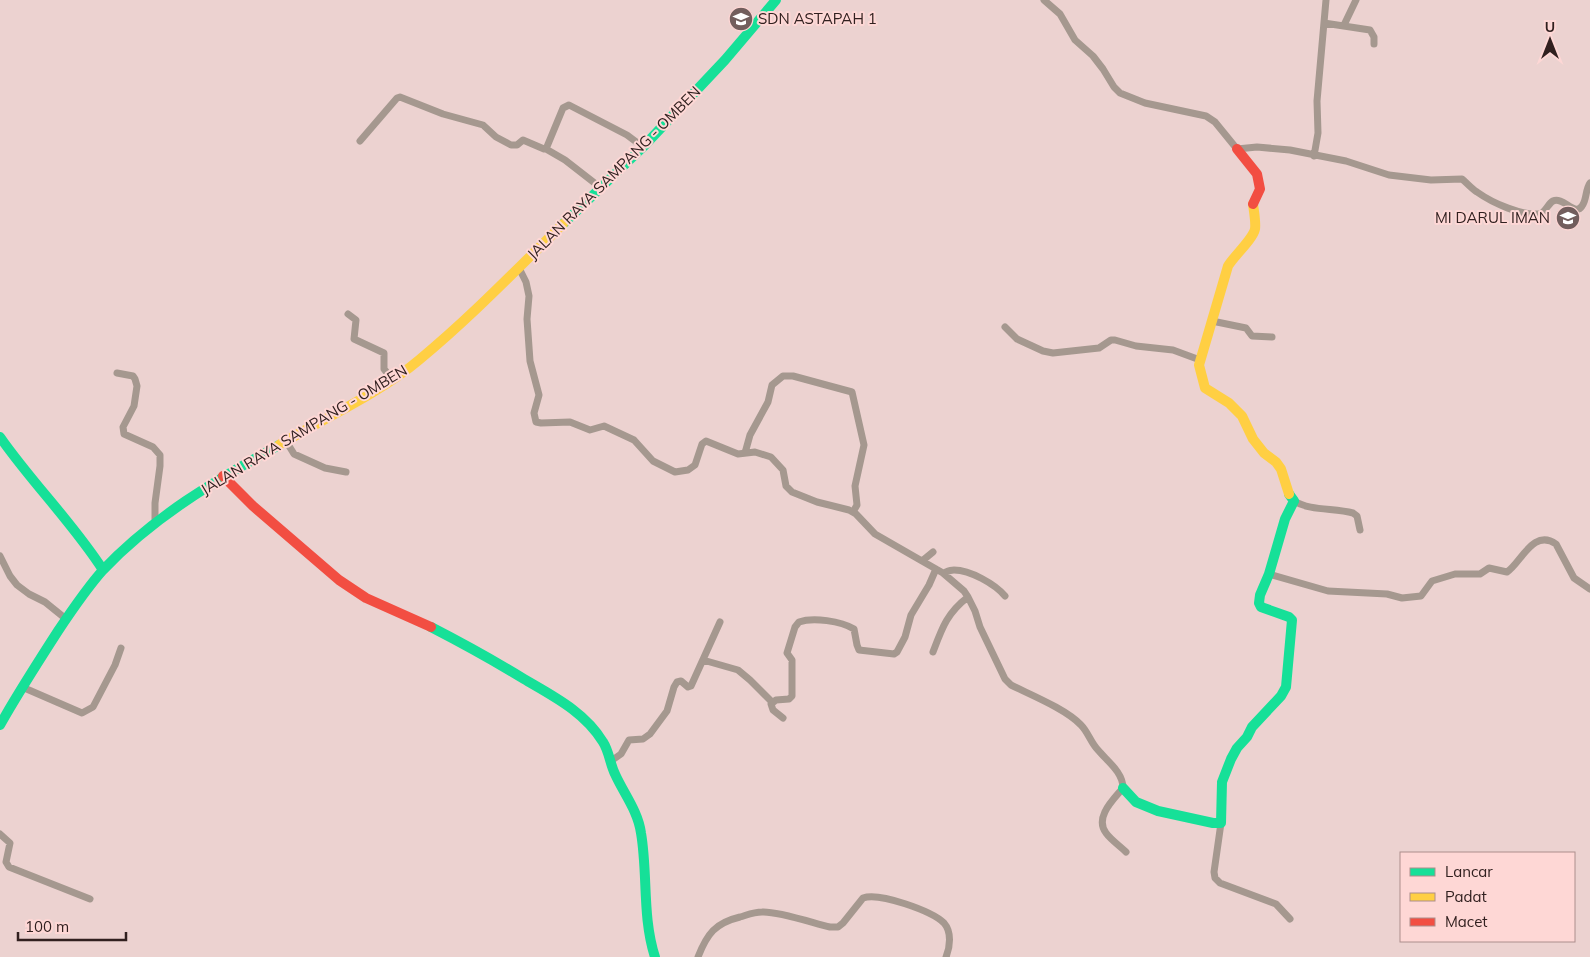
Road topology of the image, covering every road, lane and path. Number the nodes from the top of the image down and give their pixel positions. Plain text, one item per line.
1 (776, 0) edge
2 (1044, 0) edge
3 (1326, 0) edge
4 (1356, 0) edge
5 (1324, 23) junction
6 (1344, 25) junction
7 (1374, 44) dead end
8 (360, 141) dead end
9 (643, 147) junction
10 (546, 149) junction
11 (1237, 149) junction
12 (1314, 156) junction
13 (1590, 183) edge
14 (602, 188) junction
15 (519, 268) junction
16 (348, 314) dead end
17 (1212, 321) junction
18 (1005, 327) dead end
19 (1272, 337) dead end
20 (1200, 360) junction
21 (117, 373) dead end
22 (392, 379) junction
23 (0, 436) edge
24 (286, 441) junction
25 (745, 454) junction
26 (346, 472) dead end
27 (223, 476) junction
28 (1294, 501) junction
29 (853, 512) junction
30 (155, 523) junction
31 (1360, 530) dead end
32 (933, 552) dead end
33 (0, 556) edge
34 (922, 561) junction
35 (103, 570) junction
36 (939, 571) junction
37 (1268, 574) junction
38 (1590, 589) edge
39 (1005, 596) dead end
40 (968, 597) junction
41 (66, 619) junction
42 (720, 622) dead end
43 (121, 648) dead end
44 (933, 652) dead end
45 (703, 660) junction
46 (22, 687) junction
47 (772, 702) junction
48 (783, 718) dead end
49 (0, 725) edge
50 (611, 761) junction
51 (1123, 788) junction
52 (1222, 823) junction
53 (0, 834) edge
54 (1126, 852) dead end
55 (90, 899) dead end
56 (1290, 919) dead end
57 (655, 957) edge
58 (698, 957) edge
59 (946, 957) edge

1 - 9 street, JALAN RAYA SAMPANG - OMBEN
2 - 11 street
3 - 5 street
4 - 6 street
5 - 6 street
5 - 12 street
6 - 7 street
8 - 10 street
9 - 10 street
9 - 14 street, JALAN RAYA SAMPANG - OMBEN
10 - 14 street
11 - 12 street
11 - 17 street
12 - 13 street
14 - 15 street, JALAN RAYA SAMPANG - OMBEN
15 - 22 street, JALAN RAYA SAMPANG - OMBEN
15 - 25 street
16 - 22 street
17 - 19 street
17 - 20 street
18 - 20 street
20 - 28 street
21 - 30 street
22 - 24 street, JALAN RAYA SAMPANG - OMBEN
23 - 35 street
24 - 26 street
24 - 27 street, JALAN RAYA SAMPANG - OMBEN
25 - 29 street
25 - 29 street
27 - 30 street, JALAN RAYA SAMPANG - OMBEN
27 - 50 street
28 - 31 street
28 - 37 street
29 - 34 street
30 - 35 street, JALAN RAYA SAMPANG - OMBEN
32 - 34 street
33 - 41 street
34 - 36 street
35 - 41 street, JALAN RAYA SAMPANG - OMBEN
36 - 39 street
36 - 40 street
36 - 47 street
37 - 38 street
37 - 52 street
40 - 44 street
40 - 51 street
41 - 46 street, JALAN RAYA SAMPANG - OMBEN
42 - 45 street
43 - 46 street
45 - 47 street
45 - 50 street
46 - 49 street, JALAN RAYA SAMPANG - OMBEN
47 - 48 street
50 - 57 street
51 - 52 street
51 - 54 street
52 - 56 street
53 - 55 street
58 - 59 street

